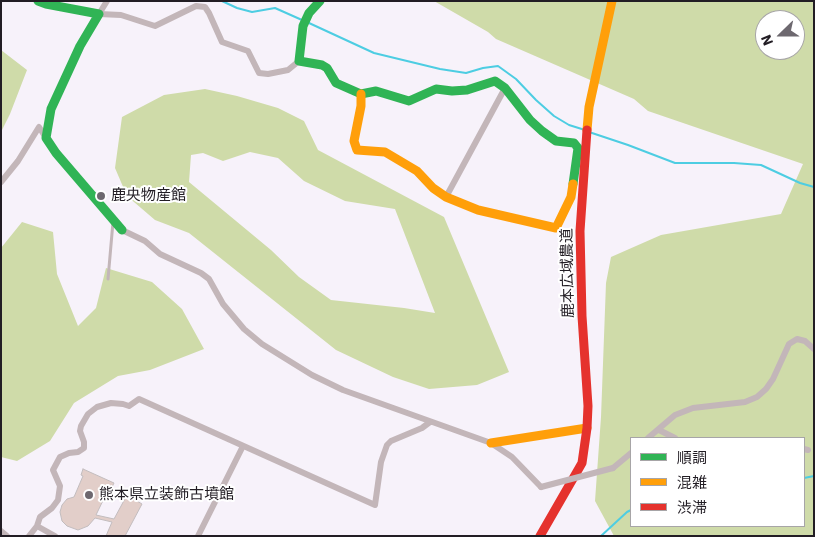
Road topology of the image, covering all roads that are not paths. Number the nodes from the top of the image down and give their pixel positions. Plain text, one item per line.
1 (38, 1) edge
2 (107, 1) edge
3 (320, 1) edge
4 (612, 1) edge
5 (99, 14) junction
6 (299, 60) junction
7 (505, 88) junction
8 (361, 94) junction
9 (46, 138) junction
10 (1, 182) edge
11 (446, 197) junction
12 (113, 219) junction
13 (122, 230) joint
14 (108, 279) dead end
15 (814, 349) edge
16 (430, 422) junction
17 (586, 428) junction
18 (659, 430) junction
19 (649, 437) edge
20 (673, 437) edge
21 (491, 443) junction
22 (243, 446) junction
23 (630, 454) edge
24 (36, 526) junction
25 (1, 531) edge
26 (7, 536) edge
27 (29, 536) edge
28 (55, 536) edge
29 (198, 536) edge
30 (540, 536) edge

1 - 5 street
2 - 5 street
3 - 6 street
4 - 17 street, 鹿本広域農道
5 - 6 street
5 - 9 street
6 - 8 street
7 - 8 street
7 - 11 street
7 - 11 street
8 - 11 street
9 - 10 street
9 - 12 street
12 - 13 street
12 - 14 lane
13 - 16 street
15 - 18 street
16 - 21 street
16 - 22 street
17 - 21 street
17 - 30 street, 鹿本広域農道
18 - 19 street
18 - 20 street
21 - 23 street, bridge
22 - 24 street
22 - 29 street
24 - 27 street
24 - 28 street
25 - 26 street

